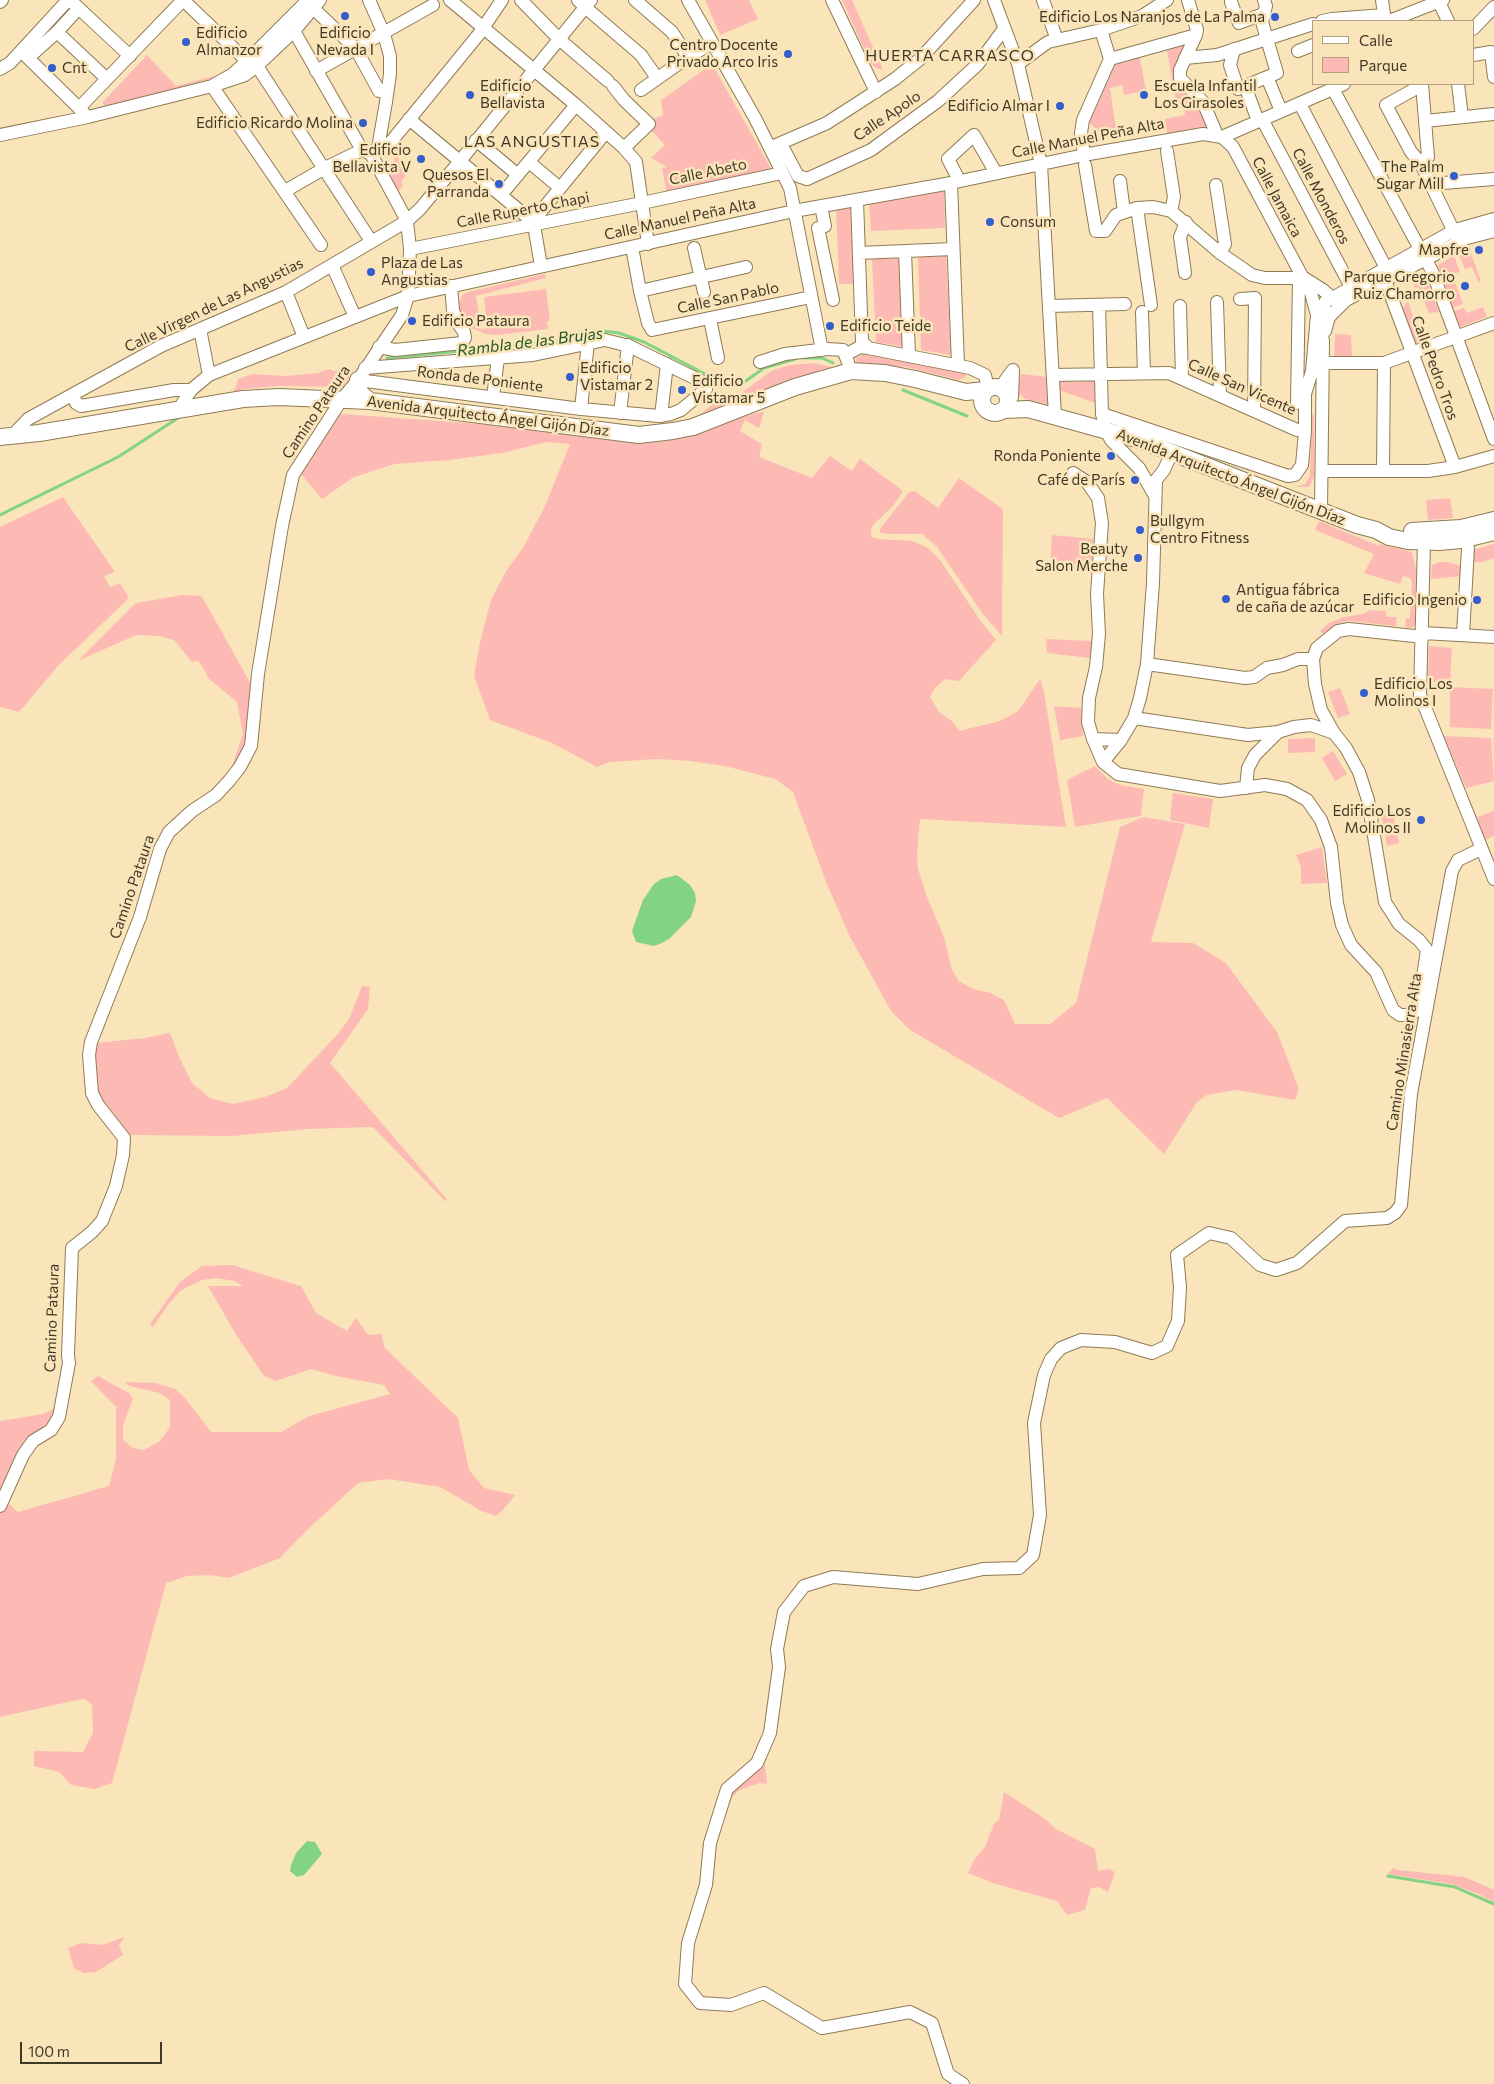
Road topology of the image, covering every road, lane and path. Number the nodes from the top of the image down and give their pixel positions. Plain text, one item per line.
1 (183, 0) edge
2 (369, 0) edge
3 (450, 0) edge
4 (502, 0) edge
5 (521, 0) edge
6 (635, 0) edge
7 (688, 0) edge
8 (832, 0) edge
9 (974, 0) edge
10 (994, 0) edge
11 (1043, 0) edge
12 (1167, 0) edge
13 (1188, 0) edge
14 (1264, 0) edge
15 (1382, 0) edge
16 (1441, 1) edge
17 (311, 2) edge
18 (584, 2) edge
19 (1231, 2) dead end
20 (72, 3) edge
21 (433, 5) dead end
22 (1494, 7) edge
23 (1263, 14) junction
24 (1417, 16) edge
25 (1329, 20) edge
26 (1389, 20) edge
27 (1448, 20) edge
28 (1312, 27) edge
29 (484, 28) junction
30 (1474, 28) edge
31 (1004, 29) junction
32 (1101, 30) junction
33 (294, 31) junction
34 (57, 32) junction
35 (384, 34) junction
36 (1196, 35) junction
37 (559, 39) junction
38 (1266, 39) junction
39 (1057, 40) junction
40 (712, 44) junction
41 (1312, 45) edge
42 (356, 49) junction
43 (1234, 49) junction
44 (1298, 50) dead end
45 (24, 54) junction
46 (1474, 55) edge
47 (130, 56) junction
48 (688, 57) junction
49 (1185, 58) junction
50 (1110, 59) junction
51 (252, 64) junction
52 (1018, 64) junction
53 (0, 69) edge
54 (533, 69) junction
55 (316, 71) junction
56 (1267, 77) junction
57 (657, 78) junction
58 (1494, 78) edge
59 (107, 79) junction
60 (1420, 85) edge
61 (1422, 85) edge
62 (1458, 85) edge
63 (212, 86) junction
64 (1245, 86) junction
65 (1338, 86) edge
66 (641, 90) dead end
67 (876, 92) junction
68 (387, 93) junction
69 (1300, 104) junction
70 (576, 105) junction
71 (1281, 111) junction
72 (84, 112) junction
73 (1494, 114) edge
74 (1462, 117) junction
75 (409, 119) junction
76 (1260, 120) junction
77 (1425, 121) junction
78 (381, 130) junction
79 (606, 132) junction
80 (398, 133) junction
81 (0, 135) edge
82 (1220, 136) junction
83 (476, 140) junction
84 (775, 146) junction
85 (624, 148) junction
86 (370, 151) junction
87 (1168, 151) dead end
88 (1084, 160) junction
89 (460, 161) junction
90 (529, 162) junction
91 (1420, 162) junction
92 (1041, 164) junction
93 (325, 168) junction
94 (782, 173) junction
95 (996, 173) junction
96 (518, 175) junction
97 (1494, 179) edge
98 (1120, 181) dead end
99 (955, 182) junction
100 (1431, 184) junction
101 (1216, 185) dead end
102 (560, 188) junction
103 (285, 191) junction
104 (501, 196) junction
105 (857, 200) junction
106 (642, 204) junction
107 (821, 206) junction
108 (1131, 210) junction
109 (794, 211) junction
110 (1171, 211) junction
111 (1494, 219) edge
112 (407, 221) junction
113 (1186, 222) junction
114 (534, 225) junction
115 (1494, 231) edge
116 (1457, 236) junction
117 (371, 241) junction
118 (648, 244) junction
119 (321, 245) dead end
120 (632, 247) junction
121 (694, 248) dead end
122 (410, 249) junction
123 (953, 249) junction
124 (905, 251) junction
125 (1220, 252) junction
126 (859, 253) junction
127 (1423, 255) junction
128 (332, 265) junction
129 (541, 266) junction
130 (746, 266) dead end
131 (1185, 273) dead end
132 (1386, 274) junction
133 (701, 277) junction
134 (1301, 278) junction
135 (451, 286) junction
136 (1351, 287) junction
137 (640, 291) junction
138 (286, 292) junction
139 (704, 292) dead end
140 (408, 296) junction
141 (811, 297) junction
142 (1331, 297) junction
143 (1240, 299) dead end
144 (833, 300) dead end
145 (1217, 302) dead end
146 (1125, 304) dead end
147 (1099, 305) junction
148 (1050, 306) junction
149 (1180, 306) dead end
150 (354, 317) junction
151 (710, 319) junction
152 (1494, 323) edge
153 (200, 329) junction
154 (1455, 336) junction
155 (304, 337) junction
156 (1323, 341) junction
157 (588, 342) junction
158 (628, 345) junction
159 (379, 348) junction
160 (868, 348) junction
161 (822, 350) junction
162 (1412, 353) junction
163 (846, 355) junction
164 (909, 356) junction
165 (498, 358) junction
166 (718, 358) dead end
167 (760, 362) dead end
168 (1323, 363) junction
169 (667, 364) junction
170 (1384, 364) junction
171 (964, 367) junction
172 (1013, 368) dead end
173 (851, 371) junction
174 (361, 374) junction
175 (1144, 374) junction
176 (209, 375) junction
177 (1053, 375) junction
178 (1101, 375) junction
179 (1182, 378) junction
180 (1322, 384) junction
181 (191, 390) junction
182 (997, 395) junction
183 (1220, 395) junction
184 (67, 398) junction
185 (493, 398) junction
186 (342, 399) junction
187 (370, 401) junction
188 (1306, 401) junction
189 (179, 409) junction
190 (581, 409) junction
191 (1254, 411) junction
192 (620, 413) junction
193 (37, 414) junction
194 (1102, 414) junction
195 (666, 415) junction
196 (1055, 416) junction
197 (1106, 430) junction
198 (1301, 430) junction
199 (673, 432) junction
200 (39, 433) junction
201 (6, 436) edge
202 (1494, 439) edge
203 (1140, 440) junction
204 (1172, 452) junction
205 (1494, 456) edge
206 (1194, 460) junction
207 (1455, 467) junction
208 (1139, 468) junction
209 (1164, 470) junction
210 (1323, 471) junction
211 (1383, 471) junction
212 (1073, 473) dead end
213 (1155, 496) junction
214 (1321, 511) junction
215 (1494, 520) edge
216 (1376, 530) junction
217 (1494, 532) edge
218 (1424, 542) junction
219 (1468, 548) dead end
220 (1423, 635) junction
221 (1463, 635) junction
222 (1494, 637) edge
223 (1313, 659) junction
224 (1147, 664) junction
225 (1321, 710) junction
226 (1134, 718) junction
227 (1311, 725) junction
228 (1278, 732) junction
229 (1334, 733) junction
230 (1248, 735) junction
231 (1093, 740) junction
232 (1121, 740) junction
233 (1255, 755) junction
234 (1103, 762) junction
235 (1246, 788) junction
236 (1481, 849) junction
237 (1494, 878) edge
238 (0, 1506) edge
239 (962, 2084) edge

1 - 47 street
1 - 51 street
2 - 35 street
3 - 29 street
4 - 29 street
5 - 37 street
6 - 48 street
7 - 40 street
8 - 67 street
9 - 67 street
10 - 31 street
11 - 39 street
12 - 32 street
13 - 36 street
14 - 23 street
15 - 26 street
16 - 24 street
16 - 27 street
17 - 33 street
17 - 42 street
17 - 51 street
18 - 37 street, Calle Virgen de Las Angustias
18 - 57 street
19 - 23 street
20 - 34 street
20 - 45 street
20 - 47 street
21 - 35 street
22 - 30 street
23 - 38 street
24 - 26 street
25 - 26 street
28 - 38 street
29 - 54 street
29 - 75 street
31 - 52 street
31 - 84 street, Calle Apolo
32 - 39 street
32 - 50 street
33 - 51 street
33 - 55 street
34 - 45 street
34 - 59 street
35 - 42 street
35 - 68 street
36 - 49 street
36 - 50 street
37 - 54 street, Calle Virgen de Las Angustias
37 - 85 street
38 - 43 street
38 - 56 street
39 - 52 street
40 - 48 street
40 - 84 street
41 - 44 street
42 - 55 street
42 - 68 street
43 - 49 street
43 - 64 street
45 - 53 street
45 - 72 street
46 - 58 street
47 - 59 street
48 - 57 street
49 - 82 street, Calle Jamaica
50 - 88 street
51 - 63 street
51 - 93 street
52 - 92 street
54 - 70 street
54 - 83 street, Calle Virgen de Las Angustias
55 - 86 street
56 - 64 street
56 - 71 street
57 - 66 street
59 - 72 street
60 - 91 street
61 - 77 street
62 - 74 street
63 - 72 street
63 - 103 street
64 - 76 street, Calle Monderos
65 - 69 street
65 - 127 street
67 - 84 street
68 - 78 street
69 - 71 street
69 - 132 street, Calle Pedro Tros
70 - 79 street
70 - 90 street
71 - 76 street
72 - 81 street
73 - 74 street
74 - 77 street
75 - 80 street
75 - 89 street
76 - 82 street
76 - 136 street, Calle Monderos
77 - 91 street
78 - 80 street
78 - 86 street
79 - 85 street
79 - 102 street
80 - 86 street
82 - 88 street, Calle Manuel Peña Alta
82 - 134 street, Calle Jamaica
83 - 89 street, Calle Virgen de Las Angustias
83 - 96 street
84 - 94 street
85 - 106 street
86 - 93 street
86 - 112 street
87 - 110 street
88 - 92 street, Calle Manuel Peña Alta
88 - 108 street
89 - 104 street
89 - 112 street, Calle Virgen de Las Angustias
90 - 96 street
90 - 102 street
91 - 100 street
92 - 95 street, Calle Manuel Peña Alta
92 - 148 street
93 - 103 street
93 - 117 street
94 - 106 street, Calle Abeto
94 - 109 street
95 - 99 street, Calle Manuel Peña Alta
95 - 99 street, Calle Manuel Peña Alta
96 - 104 street
97 - 100 street
98 - 108 street
99 - 105 street, Calle Manuel Peña Alta
99 - 123 street
100 - 116 street
101 - 125 street
102 - 114 street
103 - 119 street
104 - 114 street
105 - 107 street, Calle Manuel Peña Alta
105 - 126 street
106 - 114 street, Calle Ruperto Chapi
106 - 118 street
107 - 109 street, Calle Manuel Peña Alta
107 - 144 street
108 - 110 street
108 - 175 street
109 - 118 street, Calle Manuel Peña Alta
109 - 141 street
110 - 113 street
111 - 116 street
112 - 117 street, Calle Virgen de Las Angustias
112 - 122 street, Camino Pataura
113 - 125 street
113 - 131 street
114 - 122 street, Calle Ruperto Chapi
114 - 129 street
115 - 116 street
116 - 127 street
117 - 128 street, Calle Virgen de Las Angustias
118 - 120 street, Calle Manuel Peña Alta
120 - 129 street, Calle Manuel Peña Alta
120 - 137 street
121 - 133 street
122 - 140 street, Camino Pataura
123 - 124 street
123 - 171 street
124 - 126 street
124 - 164 street
125 - 134 street
126 - 160 street
127 - 132 street
127 - 154 street
128 - 138 street, Calle Virgen de Las Angustias
128 - 150 street
129 - 135 street, Calle Manuel Peña Alta
130 - 133 street
132 - 136 street
132 - 156 street
132 - 162 street, Calle Pedro Tros
133 - 137 street
133 - 139 street
134 - 142 street, Calle Jamaica
134 - 188 street, Calle Jamaica
134 - 198 street
135 - 140 street, Calle Manuel Peña Alta
135 - 159 street
136 - 142 street
137 - 151 street, Calle San Pablo
138 - 153 street, Calle Virgen de Las Angustias
138 - 155 street
140 - 150 street, Calle Manuel Peña Alta
140 - 159 street, Camino Pataura
141 - 151 street, Calle San Pablo
141 - 161 street
142 - 156 street
143 - 191 street
145 - 183 street
146 - 147 street
147 - 148 street
147 - 178 street
148 - 177 street
149 - 179 street
150 - 155 street, Calle Manuel Peña Alta
151 - 166 street
152 - 154 street
153 - 176 street
153 - 184 street, Calle Virgen de Las Angustias
154 - 162 street
154 - 202 street
155 - 176 street, Calle Manuel Peña Alta
156 - 168 street
157 - 158 street
157 - 165 street
157 - 190 street
158 - 169 street
158 - 192 street
159 - 174 street, Camino Pataura
160 - 163 street
160 - 164 street
161 - 163 street
161 - 167 street
162 - 170 street
162 - 207 street, Calle Pedro Tros
163 - 173 street
164 - 171 street
165 - 174 street
165 - 185 street
168 - 170 street
168 - 180 street
169 - 195 street
169 - 195 street
170 - 211 street
171 - 182 street
172 - 182 street
173 - 182 main road, Avenida Arquitecto Ángel Gijón Díaz
173 - 199 main road, Avenida Arquitecto Ángel Gijón Díaz
174 - 185 street, Ronda de Poniente
174 - 186 street, Camino Pataura
174 - 187 main road
175 - 178 street, Calle San Vicente
175 - 179 street, Calle San Vicente
176 - 181 street, Calle Manuel Peña Alta
177 - 178 street, Calle San Vicente
177 - 196 street
178 - 194 street
179 - 183 street, Calle San Vicente
180 - 188 street
180 - 210 street
181 - 184 street
181 - 189 street, Calle Manuel Peña Alta
182 - 196 main road, Avenida Arquitecto Ángel Gijón Díaz
183 - 191 street, Calle San Vicente
184 - 193 street, Calle Virgen de Las Angustias
185 - 190 street, Ronda de Poniente
186 - 187 main road, Avenida Arquitecto Ángel Gijón Díaz
186 - 189 main road, Avenida Arquitecto Ángel Gijón Díaz
186 - 238 street, Camino Pataura
187 - 199 main road, Avenida Arquitecto Ángel Gijón Díaz
188 - 198 street
189 - 200 main road, Avenida Arquitecto Ángel Gijón Díaz
190 - 192 street, Ronda de Poniente
191 - 198 street, Calle San Vicente
192 - 195 street, Ronda de Poniente
193 - 200 street
193 - 201 street, Calle Virgen de Las Angustias
194 - 197 street
194 - 198 street
195 - 199 street
196 - 197 main road, Avenida Arquitecto Ángel Gijón Díaz
197 - 203 main road, Avenida Arquitecto Ángel Gijón Díaz
197 - 208 street
200 - 201 main road, Avenida Arquitecto Ángel Gijón Díaz
203 - 204 main road, Avenida Arquitecto Ángel Gijón Díaz
203 - 208 street
204 - 206 main road, Avenida Arquitecto Ángel Gijón Díaz
204 - 209 street
205 - 207 street
206 - 209 street
206 - 214 main road, Avenida Arquitecto Ángel Gijón Díaz
207 - 211 street
208 - 209 street
208 - 213 street
209 - 213 street
210 - 211 street
210 - 214 street
212 - 231 street
213 - 224 street
214 - 216 main road, Avenida Arquitecto Ángel Gijón Díaz
215 - 216 main road, Avenida Arquitecto Ángel Gijón Díaz
216 - 218 main road, Avenida Arquitecto Ángel Gijón Díaz
217 - 218 main road, Avenida Arquitecto Ángel Gijón Díaz
218 - 220 street
219 - 221 street
220 - 221 street
220 - 223 street
220 - 236 street
221 - 222 street
223 - 224 street
223 - 225 street
224 - 226 street
225 - 227 street
225 - 229 street
226 - 230 street
226 - 232 street
227 - 228 street
227 - 229 street
228 - 230 street
228 - 233 street
229 - 235 street
230 - 233 street
231 - 232 street
231 - 234 street
232 - 234 street
233 - 235 street
234 - 235 street
236 - 237 street
236 - 239 street, Camino Minasierra Alta

